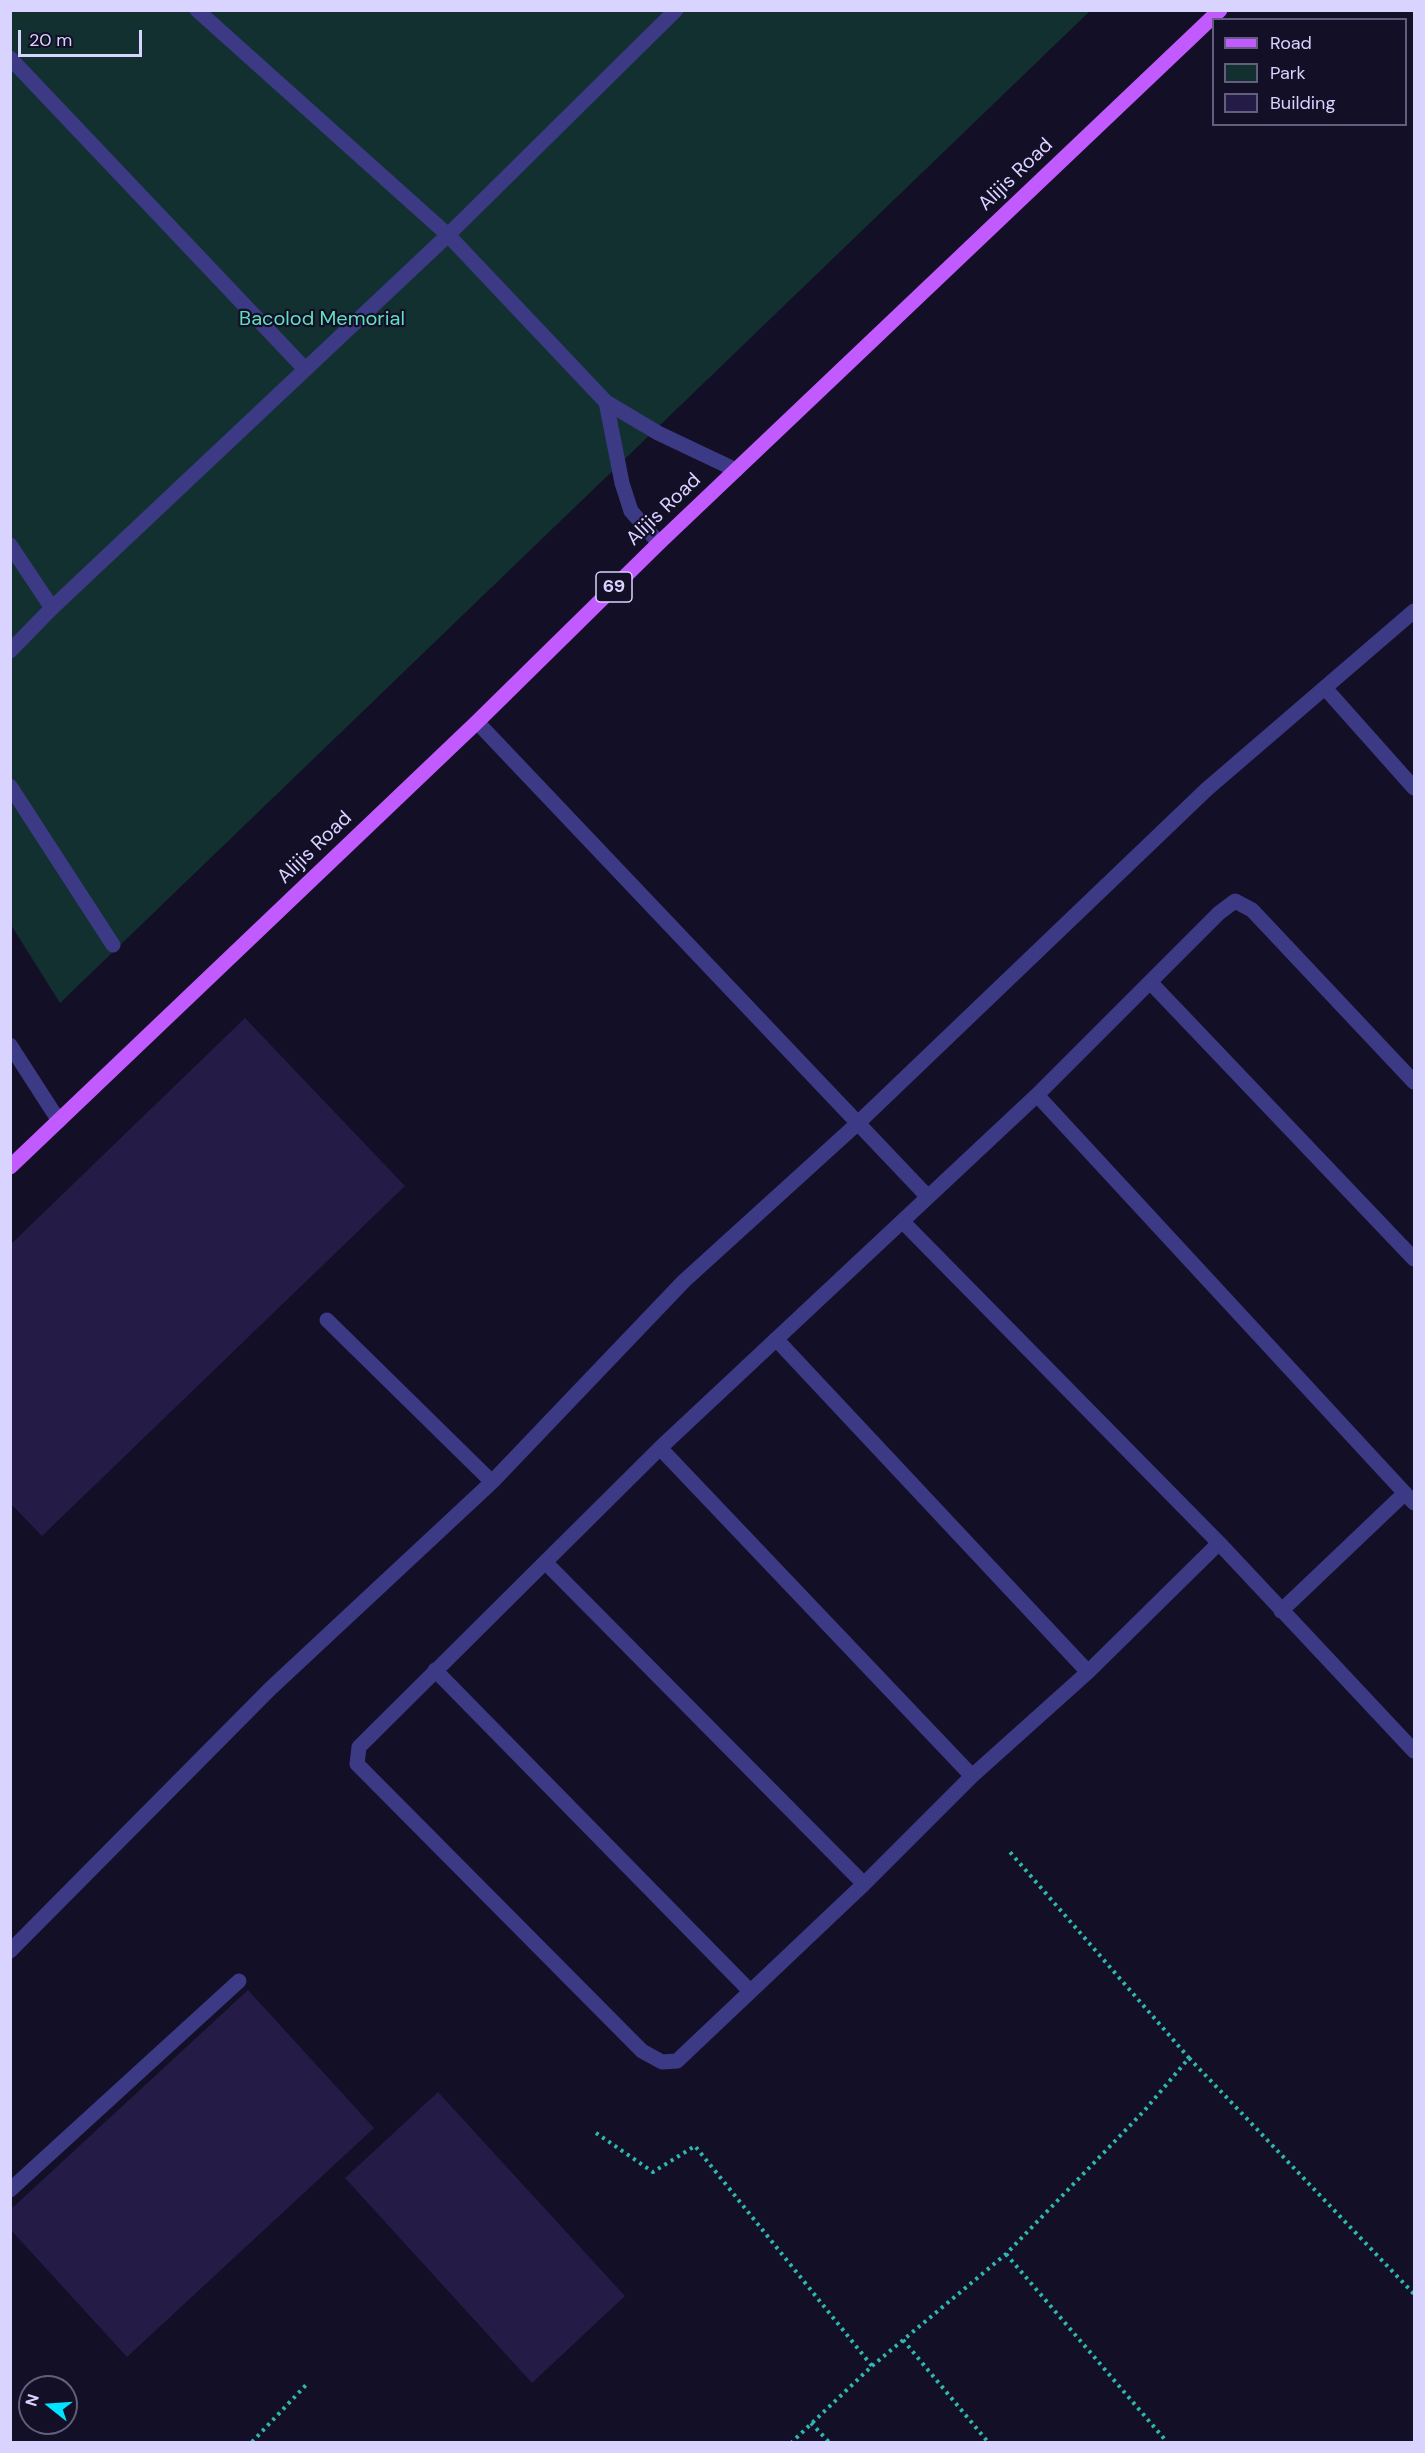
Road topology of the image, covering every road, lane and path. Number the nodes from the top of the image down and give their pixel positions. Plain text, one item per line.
1 (196, 10) edge
2 (676, 10) edge
3 (1220, 10) edge
4 (10, 58) edge
5 (448, 235) junction
6 (305, 369) junction
7 (606, 402) junction
8 (736, 470) junction
9 (659, 543) junction
10 (10, 545) edge
11 (52, 608) junction
12 (1414, 611) edge
13 (10, 651) edge
14 (1325, 688) junction
15 (477, 722) junction
16 (10, 786) edge
17 (1414, 788) edge
18 (113, 945) dead end
19 (1151, 982) junction
20 (10, 1045) edge
21 (1414, 1082) edge
22 (1038, 1095) junction
23 (59, 1121) junction
24 (858, 1123) junction
25 (10, 1167) edge
26 (928, 1197) junction
27 (903, 1222) junction
28 (1414, 1260) edge
29 (327, 1320) dead end
30 (776, 1339) junction
31 (660, 1448) junction
32 (492, 1482) junction
33 (1410, 1498) edge
34 (1219, 1544) junction
35 (546, 1563) junction
36 (1281, 1611) junction
37 (435, 1670) junction
38 (1088, 1672) junction
39 (1414, 1751) edge
40 (972, 1776) junction
41 (1009, 1851) dead end
42 (864, 1884) junction
43 (10, 1951) edge
44 (238, 1981) dead end
45 (750, 1991) junction
46 (1189, 2058) junction
47 (596, 2133) dead end
48 (10, 2190) edge
49 (1006, 2254) junction
50 (1414, 2294) edge
51 (903, 2340) junction
52 (872, 2366) junction
53 (306, 2385) dead end
54 (811, 2423) junction
55 (252, 2442) edge
56 (792, 2442) edge
57 (829, 2442) edge
58 (988, 2442) edge
59 (1167, 2442) edge

1 - 5 street
2 - 5 street
3 - 8 main road, Alijis Road / 69
4 - 6 street
5 - 6 street
5 - 7 street
6 - 11 street
7 - 8 street
7 - 9 street
8 - 9 main road, Alijis Road / 69
9 - 15 main road, Alijis Road / 69
10 - 11 street
11 - 13 street
12 - 14 street
14 - 17 street
14 - 24 street
15 - 23 main road, Alijis Road / 69
15 - 24 street
16 - 18 street
19 - 21 street
19 - 22 street
19 - 28 street
20 - 23 street
22 - 26 street
22 - 33 street
23 - 25 main road, Alijis Road / 69
24 - 26 street
24 - 32 street
26 - 27 street
27 - 30 street
27 - 34 street
29 - 32 street
30 - 31 street
30 - 38 street
31 - 35 street
31 - 40 street
32 - 43 street
33 - 36 street
34 - 36 street
34 - 38 street
35 - 37 street
35 - 42 street
36 - 39 street
37 - 45 street
37 - 45 street
38 - 40 street
40 - 42 street
41 - 46 path
42 - 45 street
44 - 48 street
46 - 49 path
46 - 50 path
47 - 52 path
49 - 51 path
49 - 59 path
51 - 52 path
51 - 58 path
52 - 54 path
53 - 55 path
54 - 56 path
54 - 57 path

